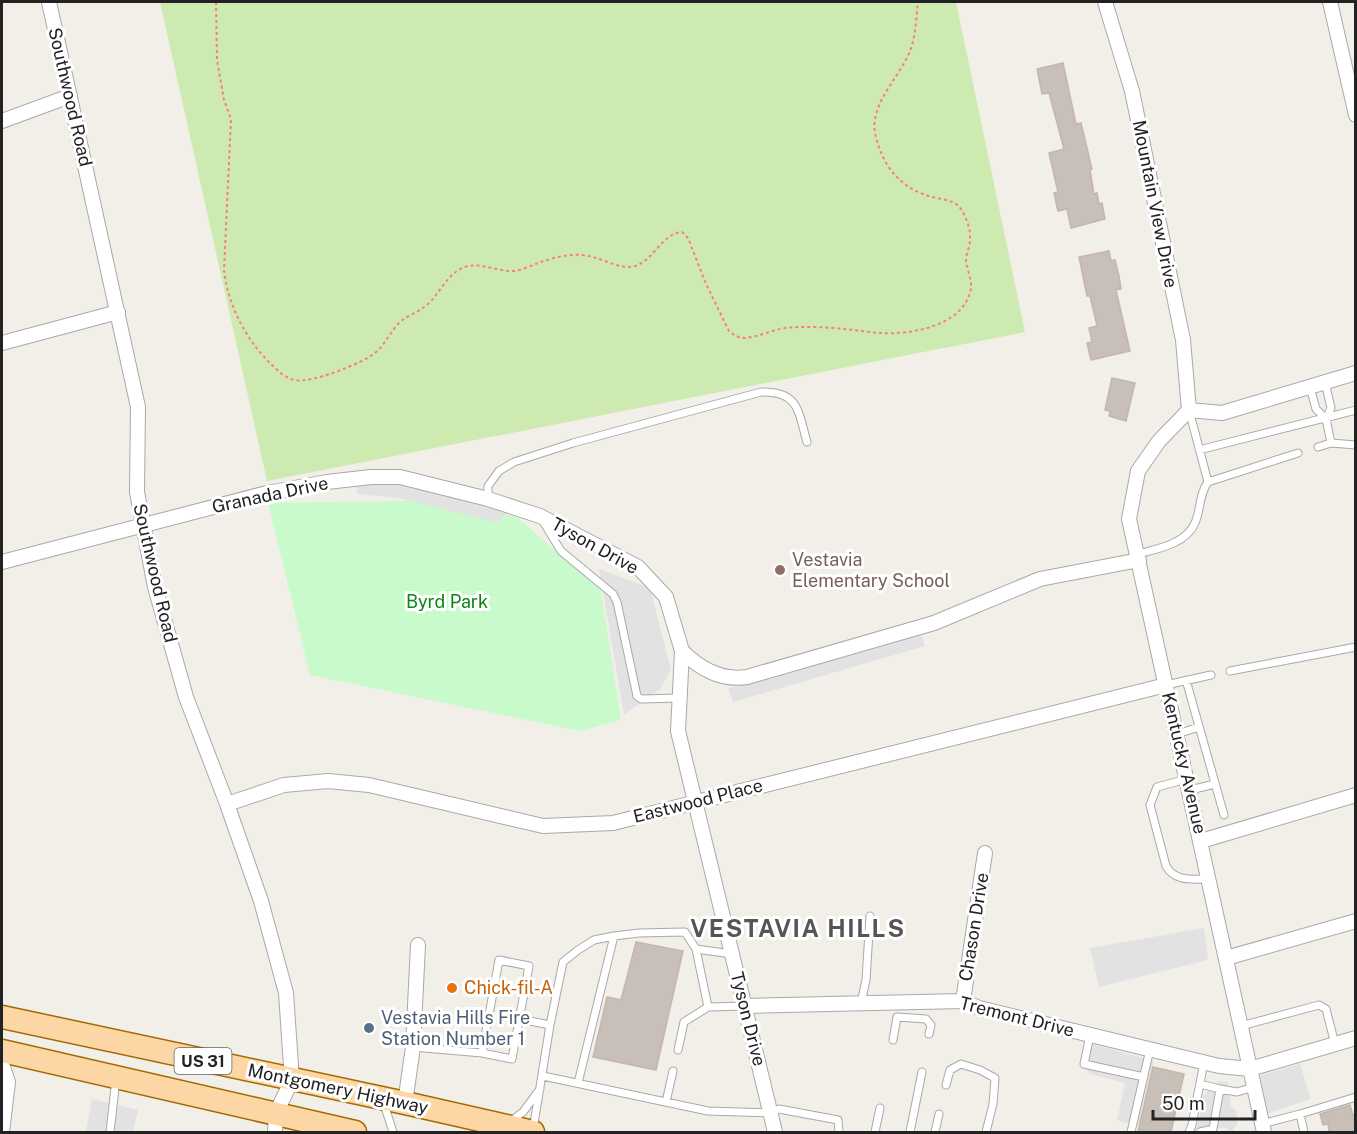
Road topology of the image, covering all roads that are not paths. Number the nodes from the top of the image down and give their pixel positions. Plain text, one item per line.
1 (48, 2) edge
2 (1105, 2) edge
3 (1330, 2) edge
4 (70, 96) junction
5 (1356, 115) edge
6 (2, 121) edge
7 (118, 312) junction
8 (2, 343) edge
9 (1356, 373) edge
10 (1325, 382) junction
11 (1310, 387) junction
12 (1189, 410) junction
13 (1356, 410) edge
14 (1326, 419) junction
15 (807, 442) dead end
16 (1331, 443) junction
17 (1356, 446) edge
18 (1318, 447) dead end
19 (1199, 450) junction
20 (1298, 453) dead end
21 (1208, 482) junction
22 (488, 499) junction
23 (540, 516) junction
24 (144, 525) junction
25 (1138, 557) junction
26 (2, 562) edge
27 (1356, 647) edge
28 (682, 651) junction
29 (1230, 671) dead end
30 (1211, 675) dead end
31 (1186, 680) junction
32 (1166, 685) junction
33 (679, 698) junction
34 (1200, 727) junction
35 (1177, 734) junction
36 (1215, 784) junction
37 (1189, 785) junction
38 (1356, 795) edge
39 (695, 801) junction
40 (227, 804) junction
41 (1224, 815) dead end
42 (1201, 841) junction
43 (985, 853) dead end
44 (1209, 879) junction
45 (870, 916) dead end
46 (1356, 921) edge
47 (614, 936) junction
48 (418, 945) dead end
49 (696, 949) junction
50 (732, 954) junction
51 (1226, 958) junction
52 (963, 1001) junction
53 (861, 1003) junction
54 (745, 1006) junction
55 (708, 1007) junction
56 (2, 1017) edge
57 (520, 1019) junction
58 (550, 1025) junction
59 (1241, 1026) junction
60 (929, 1034) dead end
61 (1090, 1035) junction
62 (1356, 1038) edge
63 (892, 1040) dead end
64 (1335, 1044) junction
65 (413, 1047) junction
66 (1150, 1049) junction
67 (678, 1050) dead end
68 (2, 1051) edge
69 (482, 1053) junction
70 (1204, 1062) junction
71 (2, 1064) edge
72 (1250, 1069) junction
73 (673, 1071) dead end
74 (922, 1072) dead end
75 (543, 1076) junction
76 (116, 1077) junction
77 (1144, 1077) junction
78 (292, 1080) junction
79 (578, 1083) junction
80 (1200, 1084) junction
81 (946, 1085) dead end
82 (541, 1087) junction
83 (1254, 1087) junction
84 (1220, 1089) junction
85 (1356, 1097) edge
86 (382, 1098) junction
87 (666, 1102) junction
88 (405, 1103) junction
89 (880, 1108) dead end
90 (771, 1113) junction
91 (939, 1114) dead end
92 (1300, 1114) junction
93 (275, 1123) edge
94 (504, 1125) junction
95 (1263, 1128) edge
96 (2, 1132) edge
97 (110, 1132) edge
98 (354, 1132) edge
99 (393, 1132) edge
100 (533, 1132) edge
101 (775, 1132) edge
102 (839, 1132) edge
103 (875, 1132) edge
104 (910, 1132) edge
105 (935, 1132) edge
106 (986, 1132) edge
107 (1131, 1132) edge
108 (1189, 1132) edge
109 (1200, 1132) edge
110 (1304, 1132) edge

1 - 4 street, Southwood Road
2 - 12 street, Mountain View Drive
3 - 5 street
4 - 6 street
4 - 7 street, Southwood Road
7 - 8 street
7 - 24 street, Southwood Road
9 - 10 street
10 - 11 street
10 - 14 lane
11 - 12 street
11 - 14 lane
12 - 19 lane
12 - 25 street, Kentucky Avenue
13 - 14 lane
14 - 16 lane
14 - 19 lane
15 - 22 lane
16 - 17 lane
16 - 18 lane
19 - 21 lane
20 - 21 lane
21 - 25 lane
22 - 23 street, Granada Drive
22 - 24 street, Granada Drive
23 - 28 street, Tyson Drive
23 - 33 lane
24 - 26 street, Granada Drive
24 - 40 street, Southwood Road
25 - 28 street
25 - 32 street, Kentucky Avenue
27 - 29 lane
28 - 33 street, Tyson Drive
30 - 31 lane
31 - 32 lane
31 - 34 lane
32 - 35 street, Kentucky Avenue
32 - 39 street, Eastwood Place
33 - 39 street, Tyson Drive
34 - 35 lane
34 - 36 lane
35 - 37 street, Kentucky Avenue
36 - 37 lane
36 - 41 lane
37 - 42 street, Kentucky Avenue
37 - 44 lane
38 - 42 street
39 - 40 street, Eastwood Place
39 - 50 street, Tyson Drive
40 - 78 street, Southwood Road
42 - 44 street, Kentucky Avenue
43 - 52 street, Chason Drive
44 - 51 street, Kentucky Avenue
45 - 53 lane
46 - 51 street
47 - 49 lane
47 - 58 lane
47 - 79 lane
48 - 65 street
49 - 50 lane
49 - 55 lane
50 - 54 street, Tyson Drive
51 - 59 street, Kentucky Avenue
52 - 53 street, Tremont Drive
52 - 61 street, Tremont Drive
53 - 54 street, Tremont Drive
54 - 55 lane
54 - 90 street, Tyson Drive
55 - 67 lane
56 - 78 main road, Montgomery Highway / US 31
57 - 58 lane
57 - 69 lane
57 - 69 lane
58 - 75 lane
59 - 64 lane
59 - 72 street, Kentucky Avenue
60 - 63 lane
61 - 66 street, Tremont Drive
61 - 77 lane
62 - 64 street
64 - 72 street
65 - 69 lane
65 - 88 street
66 - 70 street, Tremont Drive
66 - 77 lane
68 - 76 main road, Montgomery Highway / US 31
70 - 72 street, Tremont Drive
70 - 80 lane
71 - 96 street
72 - 83 street, Kentucky Avenue
73 - 87 lane
74 - 104 lane
75 - 79 lane
75 - 82 lane
76 - 93 main road, Montgomery Highway / US 31
76 - 97 lane
77 - 107 lane
78 - 86 main road, Montgomery Highway / US 31
78 - 93 street, Southwood Road
79 - 87 lane
80 - 84 lane
80 - 108 lane
81 - 106 lane
82 - 94 lane
82 - 100 lane
83 - 84 lane
83 - 95 street, Kentucky Avenue
84 - 109 lane
85 - 92 lane
86 - 88 main road, Montgomery Highway / US 31
86 - 99 lane
87 - 90 lane
88 - 94 main road, Montgomery Highway / US 31
89 - 103 lane
90 - 101 street, Tyson Drive
90 - 102 lane
91 - 105 lane
92 - 95 lane
92 - 110 lane
93 - 98 main road, Montgomery Highway / US 31
94 - 100 main road, Montgomery Highway / US 31

